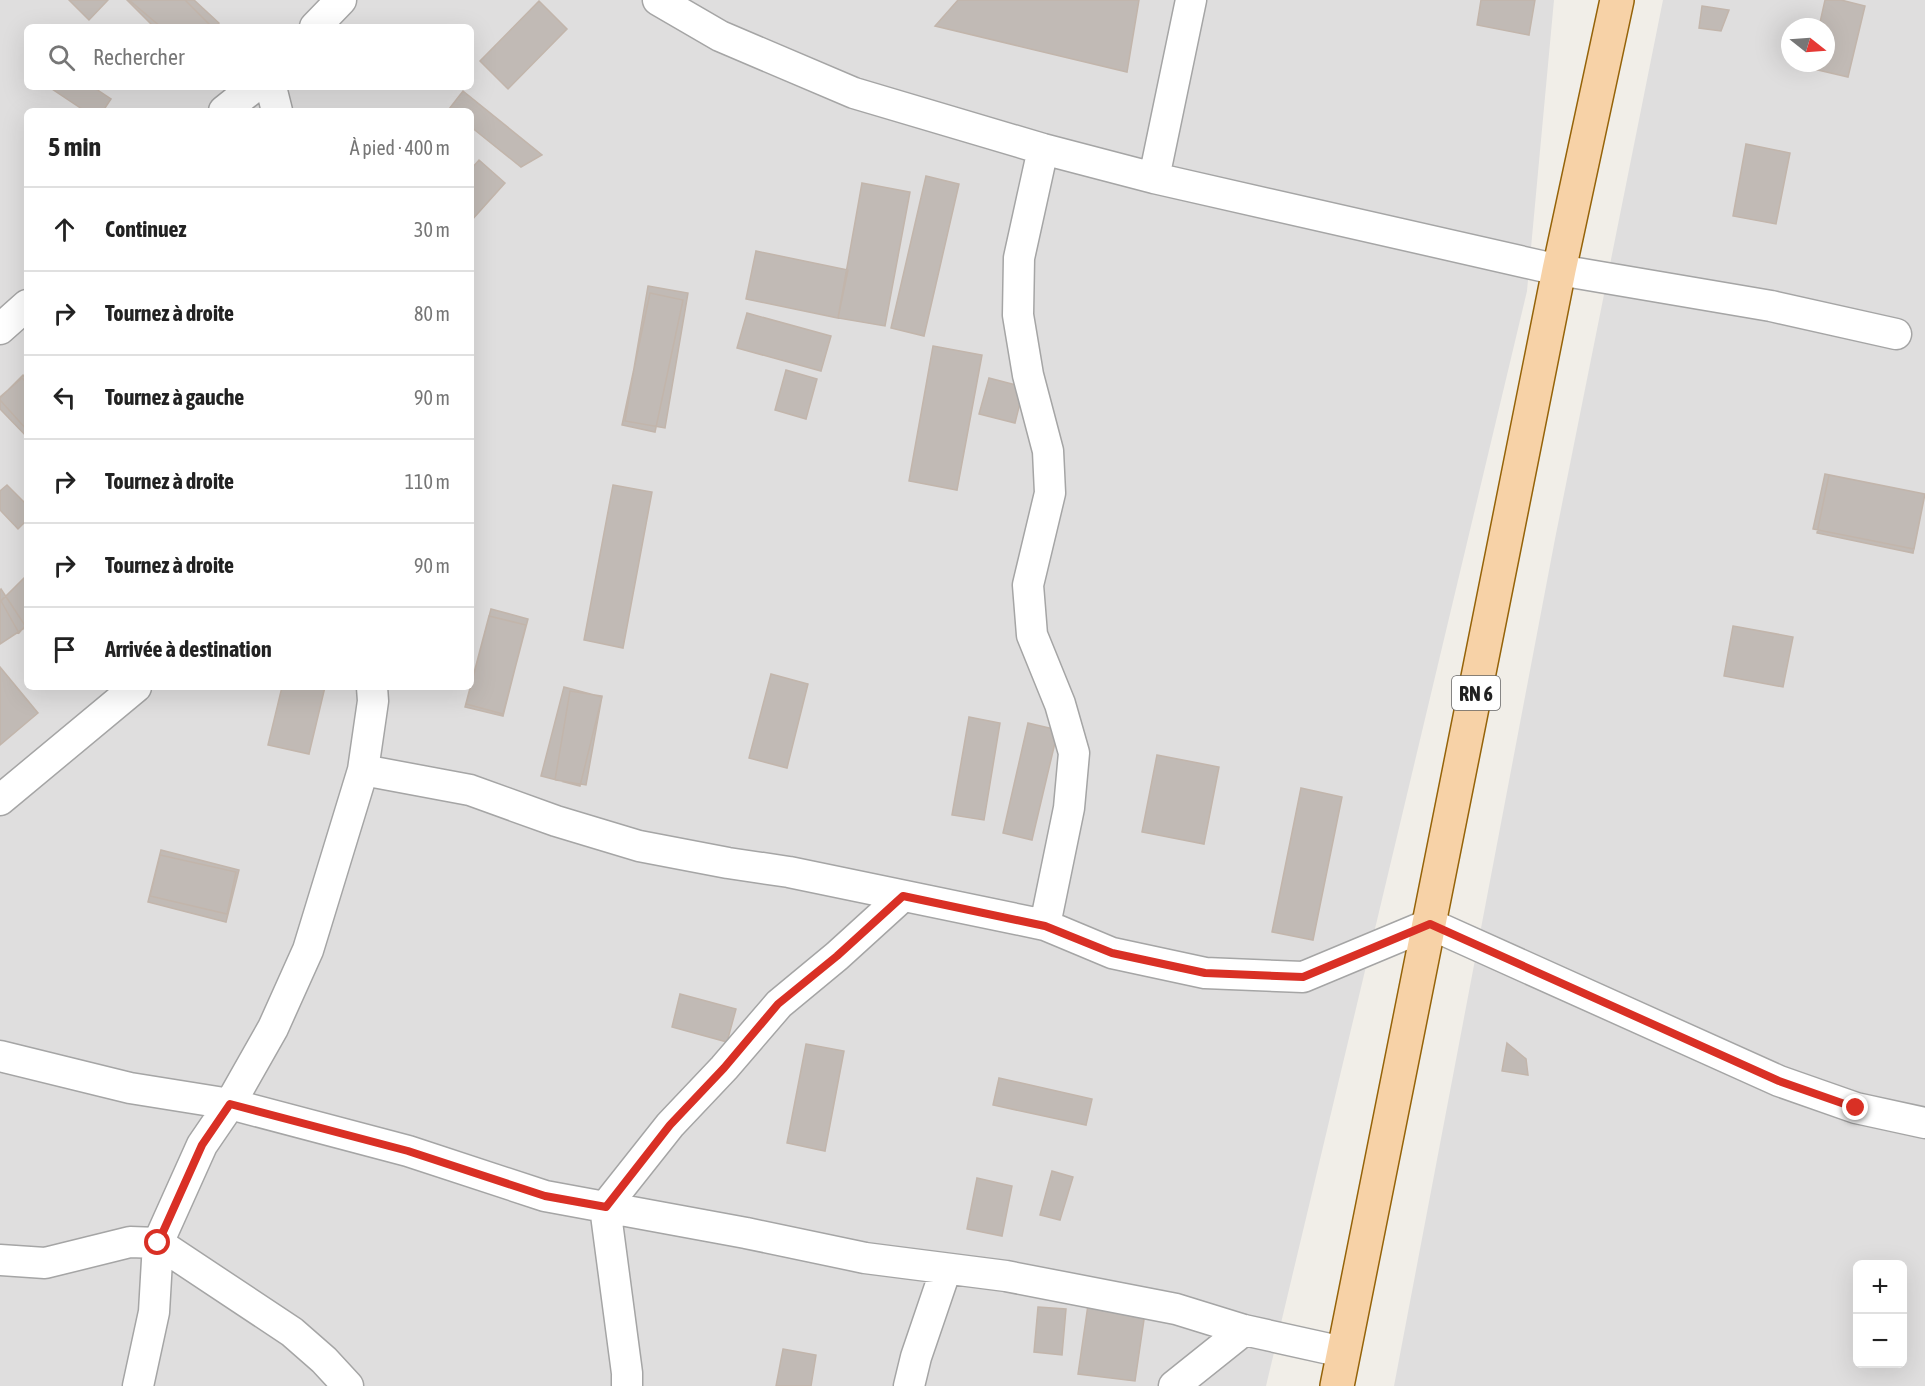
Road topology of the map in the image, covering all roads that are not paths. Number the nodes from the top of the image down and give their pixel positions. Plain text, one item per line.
1 (341, 0) edge
2 (658, 0) edge
3 (1191, 0) edge
4 (1617, 0) edge
5 (318, 24) edge
6 (250, 90) edge
7 (272, 90) edge
8 (228, 108) edge
9 (276, 108) edge
10 (1043, 148) junction
11 (1154, 178) junction
12 (1559, 270) junction
13 (24, 308) edge
14 (0, 329) edge
15 (1896, 334) dead end
16 (132, 690) edge
17 (372, 690) edge
18 (363, 770) junction
19 (0, 800) edge
20 (903, 896) junction
21 (1430, 924) junction
22 (1045, 926) junction
23 (0, 1056) edge
24 (230, 1104) junction
25 (1925, 1123) edge
26 (606, 1207) junction
27 (158, 1243) junction
28 (0, 1260) edge
29 (946, 1269) junction
30 (1244, 1330) junction
31 (1343, 1352) junction
32 (138, 1386) edge
33 (348, 1386) edge
34 (627, 1386) edge
35 (909, 1386) edge
36 (1174, 1386) edge
37 (1336, 1386) edge

1 - 5 street
2 - 10 street
3 - 11 street
4 - 12 main road, RN 6
6 - 8 street
7 - 9 street
10 - 11 street
10 - 22 street
11 - 12 street
12 - 15 street
12 - 21 main road, RN 6
13 - 14 street
16 - 19 street
17 - 18 street
18 - 20 street
18 - 24 street
20 - 22 street
20 - 26 street
21 - 22 street
21 - 25 street
21 - 31 main road, RN 6
23 - 24 street
24 - 26 street
24 - 27 street
26 - 29 street
26 - 34 street
27 - 28 street
27 - 32 street
27 - 33 street
29 - 30 street
29 - 35 street
30 - 31 street
30 - 36 street
31 - 37 main road, RN 6

